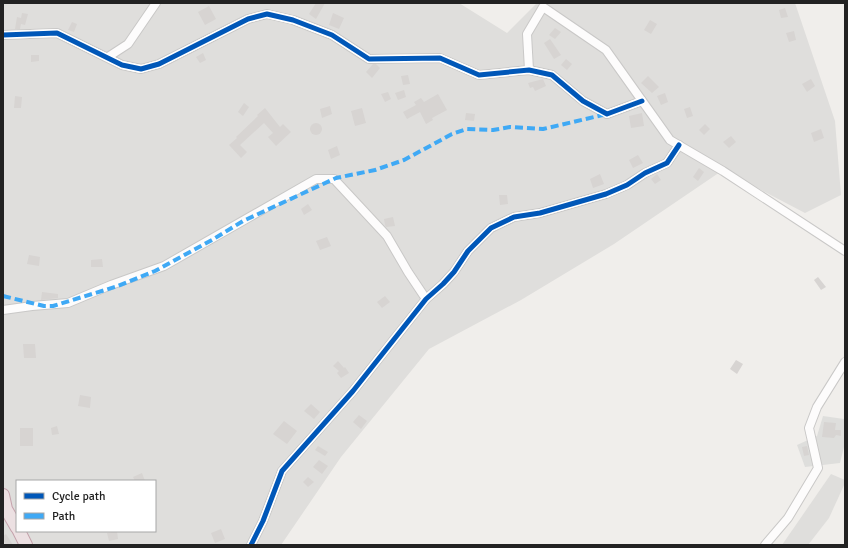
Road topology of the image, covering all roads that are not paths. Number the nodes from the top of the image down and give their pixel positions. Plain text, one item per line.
1 (156, 3) edge
2 (3, 35) edge
3 (108, 57) junction
4 (529, 70) junction
5 (642, 101) junction
6 (680, 145) junction
7 (845, 251) edge
8 (426, 299) junction
9 (3, 310) edge
10 (845, 362) edge
11 (3, 495) edge
12 (6, 515) edge
13 (16, 527) edge
14 (20, 532) edge
15 (26, 545) edge
16 (251, 545) edge
17 (765, 545) edge

1 - 3 street
2 - 3 street
3 - 4 street
4 - 5 street
4 - 5 street
5 - 6 street
6 - 7 street
6 - 8 street
8 - 9 street
8 - 16 street
10 - 17 street
11 - 12 highway
12 - 13 highway
14 - 15 highway

